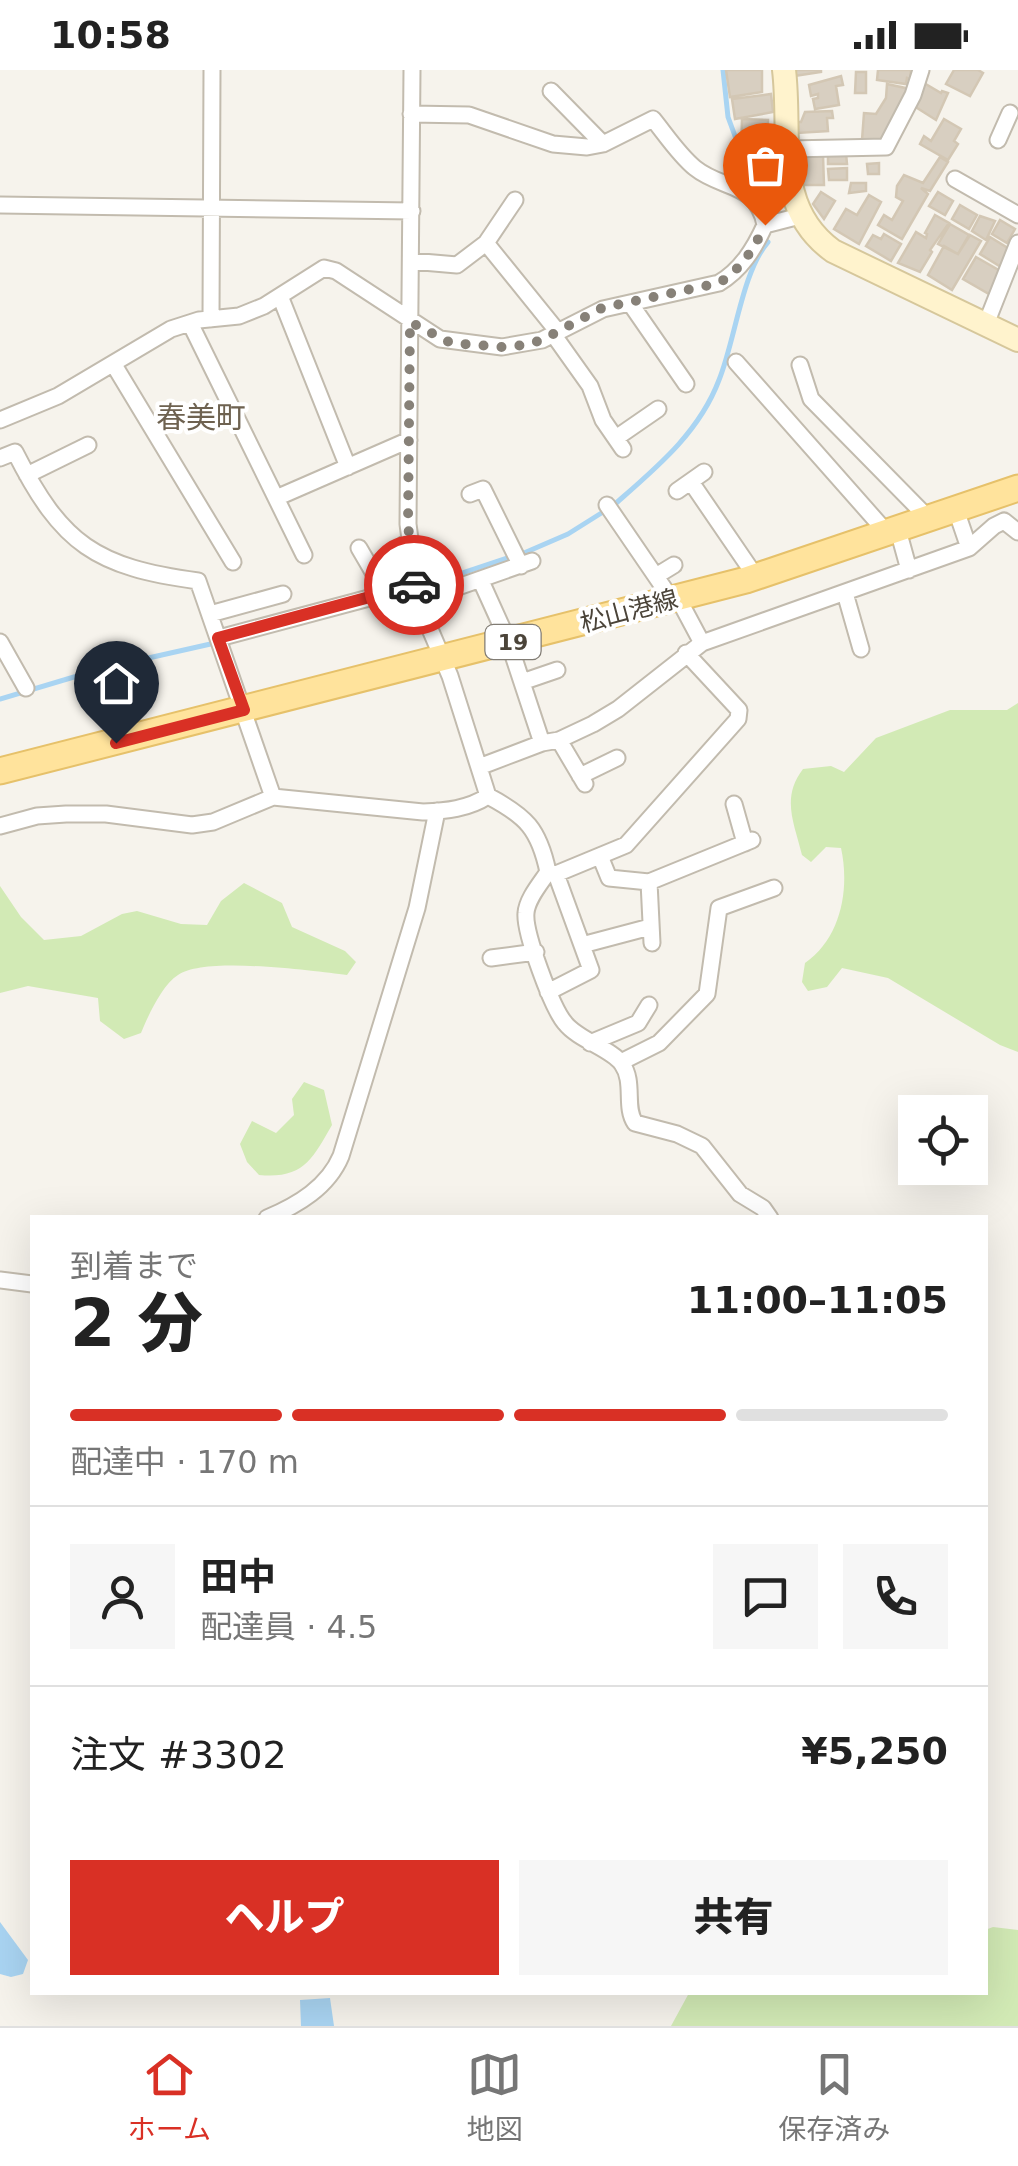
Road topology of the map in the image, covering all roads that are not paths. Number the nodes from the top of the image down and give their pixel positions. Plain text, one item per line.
1 (212, 70) edge
2 (412, 70) edge
3 (784, 70) edge
4 (920, 70) edge
5 (551, 91) dead end
6 (412, 114) junction
7 (1011, 123) edge
8 (998, 140) dead end
9 (603, 144) junction
10 (788, 149) junction
11 (960, 187) dead end
12 (515, 200) dead end
13 (0, 205) edge
14 (212, 208) junction
15 (412, 211) junction
16 (1018, 215) edge
17 (800, 216) junction
18 (765, 225) junction
19 (486, 242) junction
20 (1018, 243) edge
21 (411, 261) junction
22 (280, 296) junction
23 (630, 303) junction
24 (210, 319) junction
25 (410, 322) junction
26 (190, 323) junction
27 (986, 324) junction
28 (556, 333) junction
29 (1018, 340) edge
30 (736, 362) dead end
31 (800, 364) dead end
32 (114, 365) junction
33 (680, 384) dead end
34 (658, 409) dead end
35 (0, 420) edge
36 (408, 440) junction
37 (88, 445) dead end
38 (0, 458) edge
39 (348, 466) junction
40 (27, 476) junction
41 (1018, 488) edge
42 (676, 492) dead end
43 (470, 494) dead end
44 (276, 498) junction
45 (607, 504) dead end
46 (956, 510) junction
47 (929, 519) junction
48 (892, 532) junction
49 (1018, 532) edge
50 (409, 540) junction
51 (358, 548) dead end
52 (969, 548) junction
53 (304, 555) dead end
54 (233, 562) dead end
55 (674, 564) dead end
56 (909, 570) junction
57 (656, 576) junction
58 (756, 577) junction
59 (481, 581) junction
60 (845, 593) junction
61 (283, 594) dead end
62 (416, 594) junction
63 (675, 599) junction
64 (210, 614) junction
65 (218, 638) junction
66 (0, 642) edge
67 (509, 643) junction
68 (702, 643) junction
69 (861, 650) dead end
70 (686, 653) junction
71 (443, 660) junction
72 (558, 670) dead end
73 (522, 682) junction
74 (26, 688) dead end
75 (244, 710) junction
76 (559, 740) junction
77 (542, 743) junction
78 (617, 758) dead end
79 (479, 767) junction
80 (0, 771) edge
81 (273, 796) junction
82 (488, 796) junction
83 (734, 804) dead end
84 (438, 812) junction
85 (0, 826) edge
86 (600, 856) junction
87 (552, 873) junction
88 (650, 882) junction
89 (774, 888) dead end
90 (582, 946) junction
91 (536, 952) junction
92 (491, 958) dead end
93 (548, 992) junction
94 (649, 1005) dead end
95 (590, 1043) junction
96 (621, 1062) junction
97 (272, 1215) edge
98 (768, 1215) edge
99 (0, 1280) edge
100 (30, 1284) edge

1 - 14 street
2 - 6 street
3 - 10 main road
4 - 10 street
5 - 9 street
6 - 9 street
6 - 15 street
7 - 8 street
9 - 18 street
10 - 17 main road
11 - 16 street
12 - 19 street
13 - 14 street
14 - 15 street
14 - 24 street
15 - 21 street
17 - 18 street
17 - 27 main road
18 - 23 street
19 - 21 street
19 - 28 street
20 - 27 street
21 - 25 street
22 - 24 street
22 - 25 street
22 - 39 street
23 - 28 street
23 - 33 street
24 - 26 street
25 - 28 street
25 - 36 street
26 - 32 street
26 - 44 street
27 - 29 main road
28 - 34 street
30 - 48 street
31 - 47 street
32 - 35 street
32 - 54 street
36 - 39 street
36 - 50 street
37 - 40 street
38 - 40 street
39 - 44 street
40 - 64 street
41 - 46 main road, 松山港線 / 19
42 - 58 street
43 - 59 street
44 - 53 street
45 - 57 street
46 - 47 main road, 松山港線 / 19
46 - 52 street
47 - 48 main road, 松山港線 / 19
48 - 56 street
48 - 58 main road, 松山港線 / 19
49 - 52 street
50 - 51 street
50 - 62 street
52 - 56 street
55 - 57 street
56 - 60 street
57 - 63 street
58 - 63 main road, 松山港線 / 19
59 - 62 street
59 - 67 street
60 - 68 street
60 - 69 street
61 - 64 street
62 - 65 street
62 - 71 street
63 - 67 main road, 松山港線 / 19
63 - 68 street
64 - 65 street
65 - 75 street
66 - 74 street
67 - 71 main road, 松山港線 / 19
67 - 73 street
68 - 70 street
70 - 76 street
70 - 86 street
71 - 75 main road, 松山港線 / 19
71 - 79 street
72 - 73 street
73 - 77 street
75 - 80 main road, 松山港線 / 19
75 - 81 street
76 - 77 street
76 - 78 street
77 - 79 street
79 - 82 street
81 - 84 street
81 - 85 street
82 - 84 street
82 - 87 street
83 - 88 street
84 - 97 street
86 - 87 street
86 - 88 street
87 - 90 street
87 - 91 street
88 - 90 street
89 - 96 street
90 - 93 street
91 - 92 street
91 - 93 street
93 - 95 street
94 - 95 street
95 - 96 street
96 - 98 street
99 - 100 street

